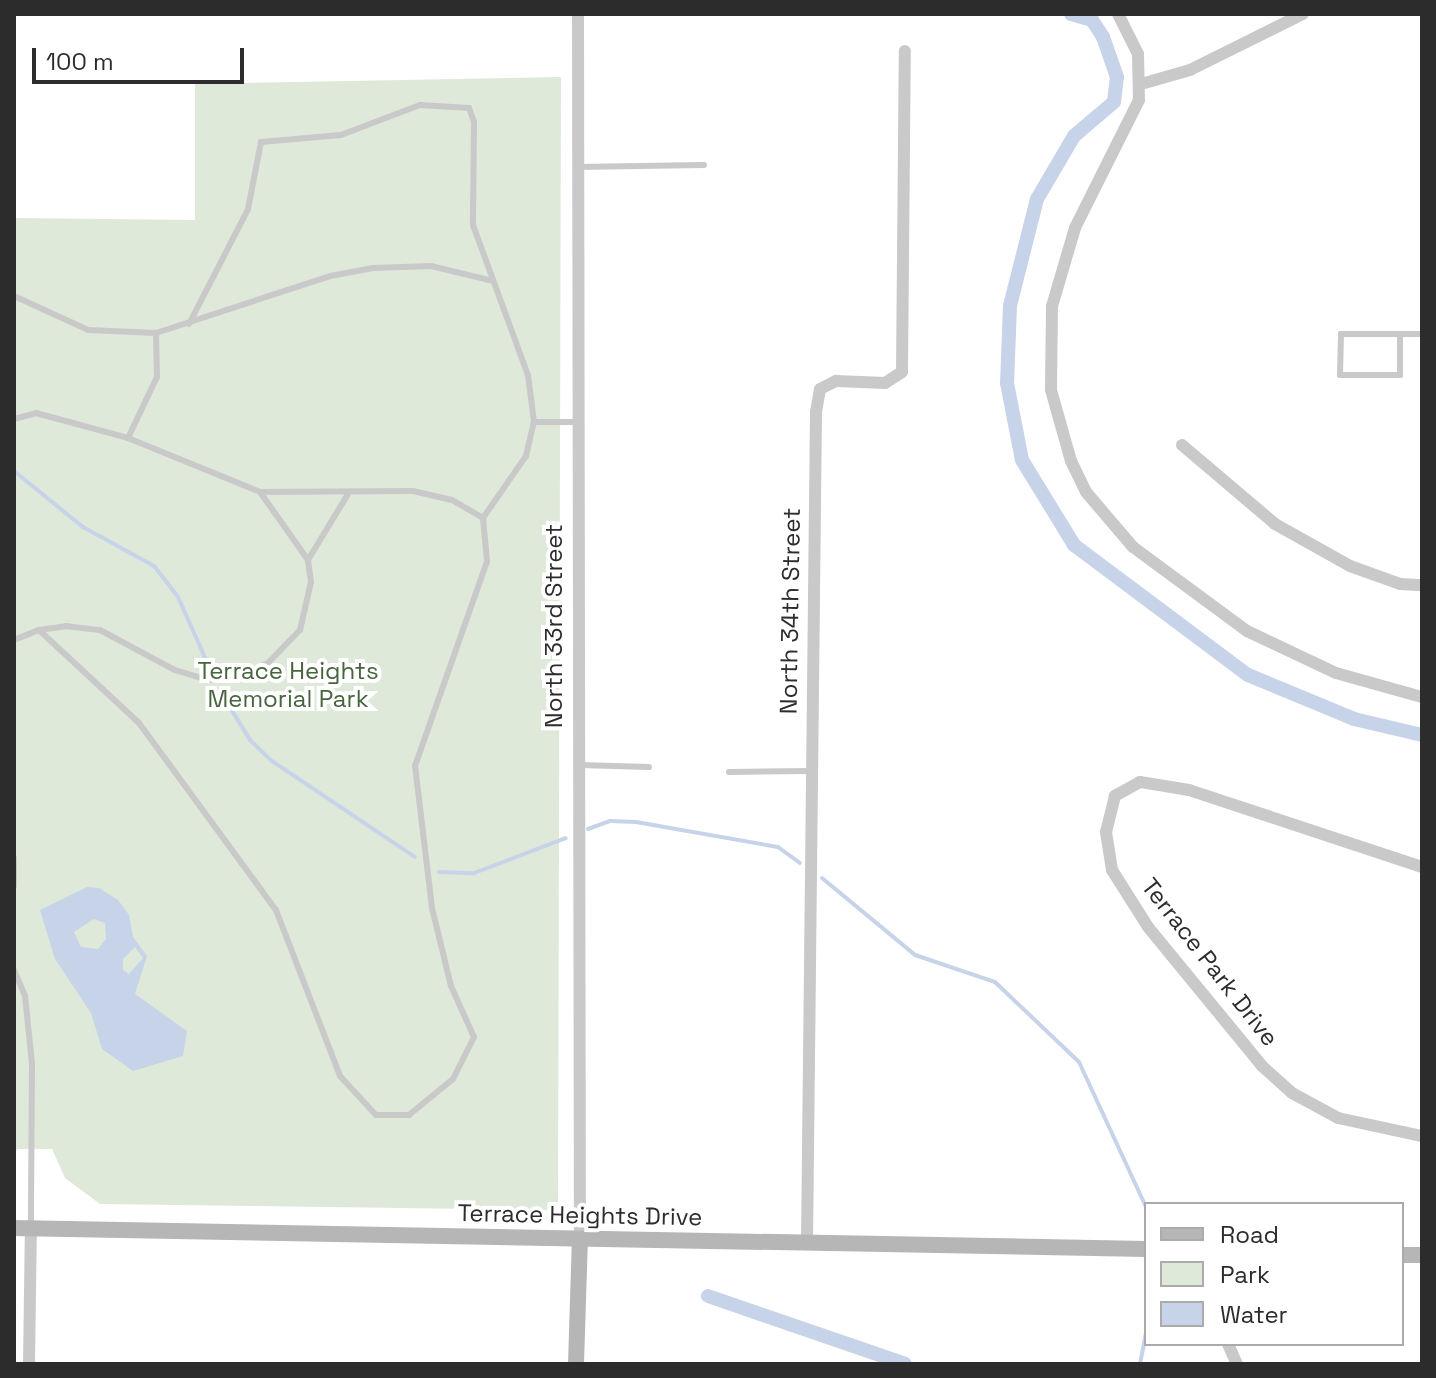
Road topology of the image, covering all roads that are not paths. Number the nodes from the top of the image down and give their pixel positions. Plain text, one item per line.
1 (578, 14) edge
2 (1118, 14) edge
3 (1303, 14) edge
4 (905, 51) dead end
5 (1141, 84) junction
6 (704, 165) dead end
7 (576, 167) junction
8 (489, 280) junction
9 (14, 296) edge
10 (189, 324) junction
11 (156, 333) junction
12 (1400, 334) junction
13 (1422, 334) edge
14 (14, 419) edge
15 (534, 422) junction
16 (575, 422) junction
17 (128, 438) junction
18 (1182, 445) dead end
19 (260, 492) junction
20 (348, 494) junction
21 (483, 518) junction
22 (308, 560) junction
23 (1422, 585) edge
24 (39, 630) junction
25 (14, 640) edge
26 (1422, 697) edge
27 (577, 765) junction
28 (649, 767) dead end
29 (809, 771) junction
30 (729, 772) dead end
31 (14, 858) edge
32 (1422, 867) edge
33 (14, 886) edge
34 (14, 973) edge
35 (1422, 1136) edge
36 (22, 1228) edge
37 (580, 1239) junction
38 (807, 1243) junction
39 (1144, 1249) edge
40 (29, 1364) edge
41 (576, 1364) edge

1 - 7 street, North 33rd Street
2 - 5 street
3 - 5 street
4 - 29 street, North 34th Street
5 - 26 street
6 - 7 lane
7 - 16 street, North 33rd Street
8 - 10 lane
8 - 10 lane
8 - 15 lane
9 - 11 lane
10 - 11 lane
11 - 17 lane
12 - 12 lane
12 - 13 lane
14 - 17 lane
15 - 16 lane
15 - 21 lane
16 - 27 street, North 33rd Street
17 - 19 lane
18 - 23 street
19 - 20 lane
19 - 22 lane
20 - 21 lane
20 - 22 lane
21 - 24 lane
22 - 24 lane
24 - 25 lane
27 - 28 lane
27 - 37 street, North 33rd Street
29 - 30 lane
29 - 38 street, North 34th Street
31 - 33 lane
32 - 35 street, Terrace Park Drive
34 - 36 lane
36 - 37 main road, Terrace Heights Drive
36 - 40 street
37 - 38 main road, Terrace Heights Drive
37 - 41 main road
38 - 39 main road, Terrace Heights Drive

